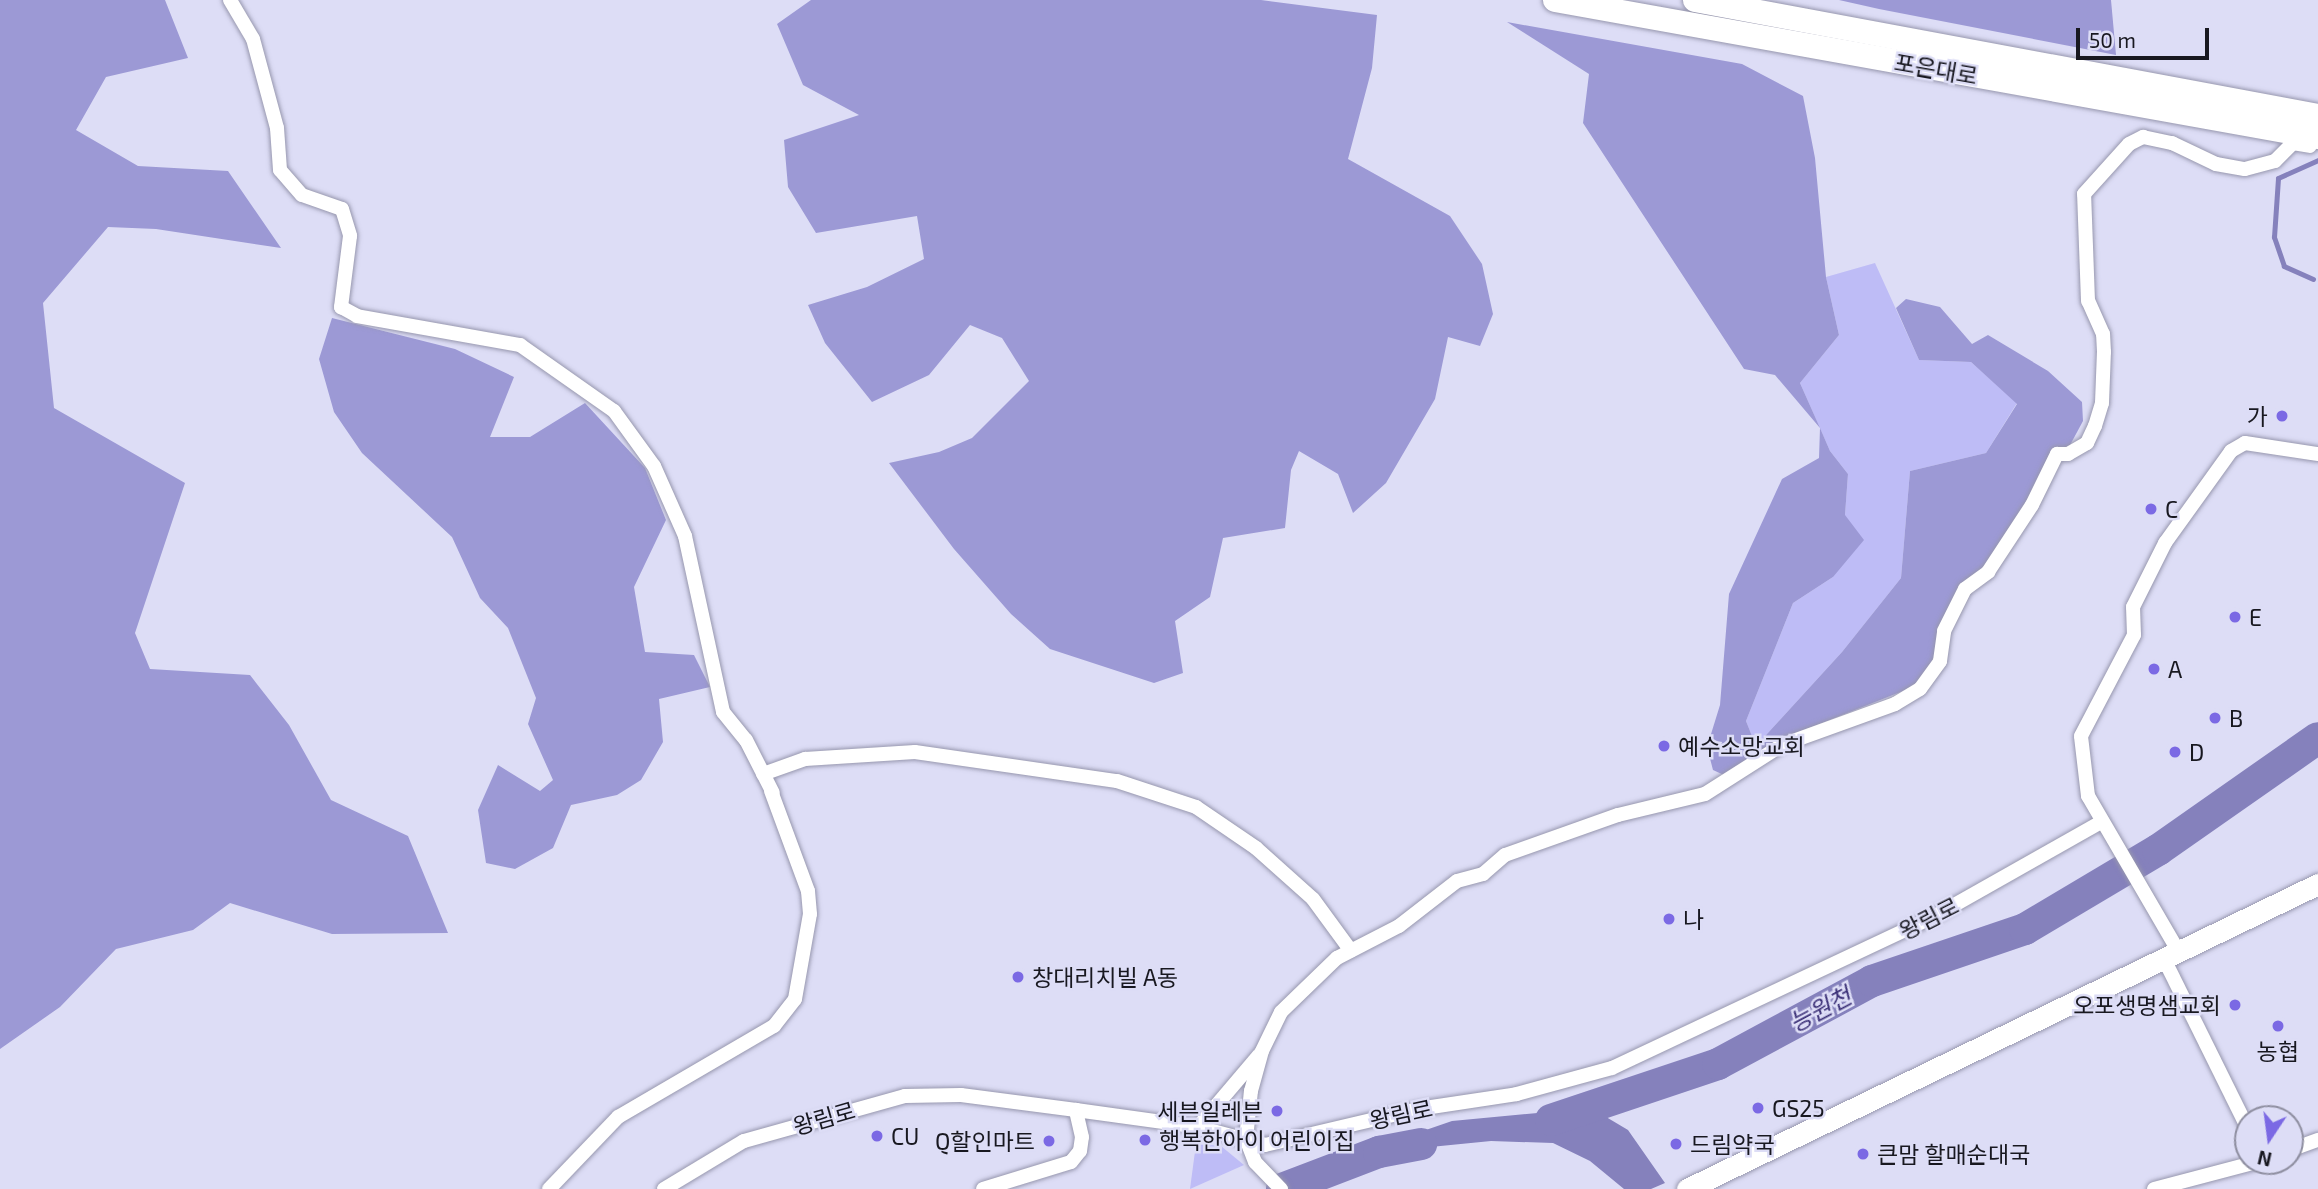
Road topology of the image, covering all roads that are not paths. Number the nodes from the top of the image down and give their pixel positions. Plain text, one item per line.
1 (230, 0) edge
2 (1555, 0) edge
3 (1695, 0) edge
4 (2318, 116) edge
5 (2281, 120) junction
6 (2318, 137) edge
7 (2318, 148) edge
8 (2318, 454) edge
9 (763, 774) junction
10 (2103, 825) junction
11 (2318, 884) edge
12 (1351, 951) junction
13 (2173, 957) junction
14 (1262, 1051) junction
15 (2238, 1105) edge
16 (1076, 1110) junction
17 (1198, 1128) junction
18 (1246, 1139) junction
19 (2234, 1168) edge
20 (1692, 1188) edge
21 (549, 1189) edge
22 (664, 1189) edge
23 (983, 1189) edge
24 (1282, 1189) edge
25 (2154, 1189) edge

1 - 9 street
2 - 5 highway, 포은대로
3 - 5 highway, 포은대로
4 - 5 highway
5 - 6 highway, 포은대로
7 - 12 street
8 - 10 street
9 - 12 street
9 - 21 street
10 - 13 street
10 - 18 street, 왕림로
11 - 13 main road
12 - 14 street
13 - 15 street
13 - 20 main road
14 - 17 street
14 - 18 street
16 - 17 street, 왕림로
16 - 22 street, 왕림로
16 - 23 street
17 - 18 street, 왕림로
18 - 24 street
19 - 25 street

